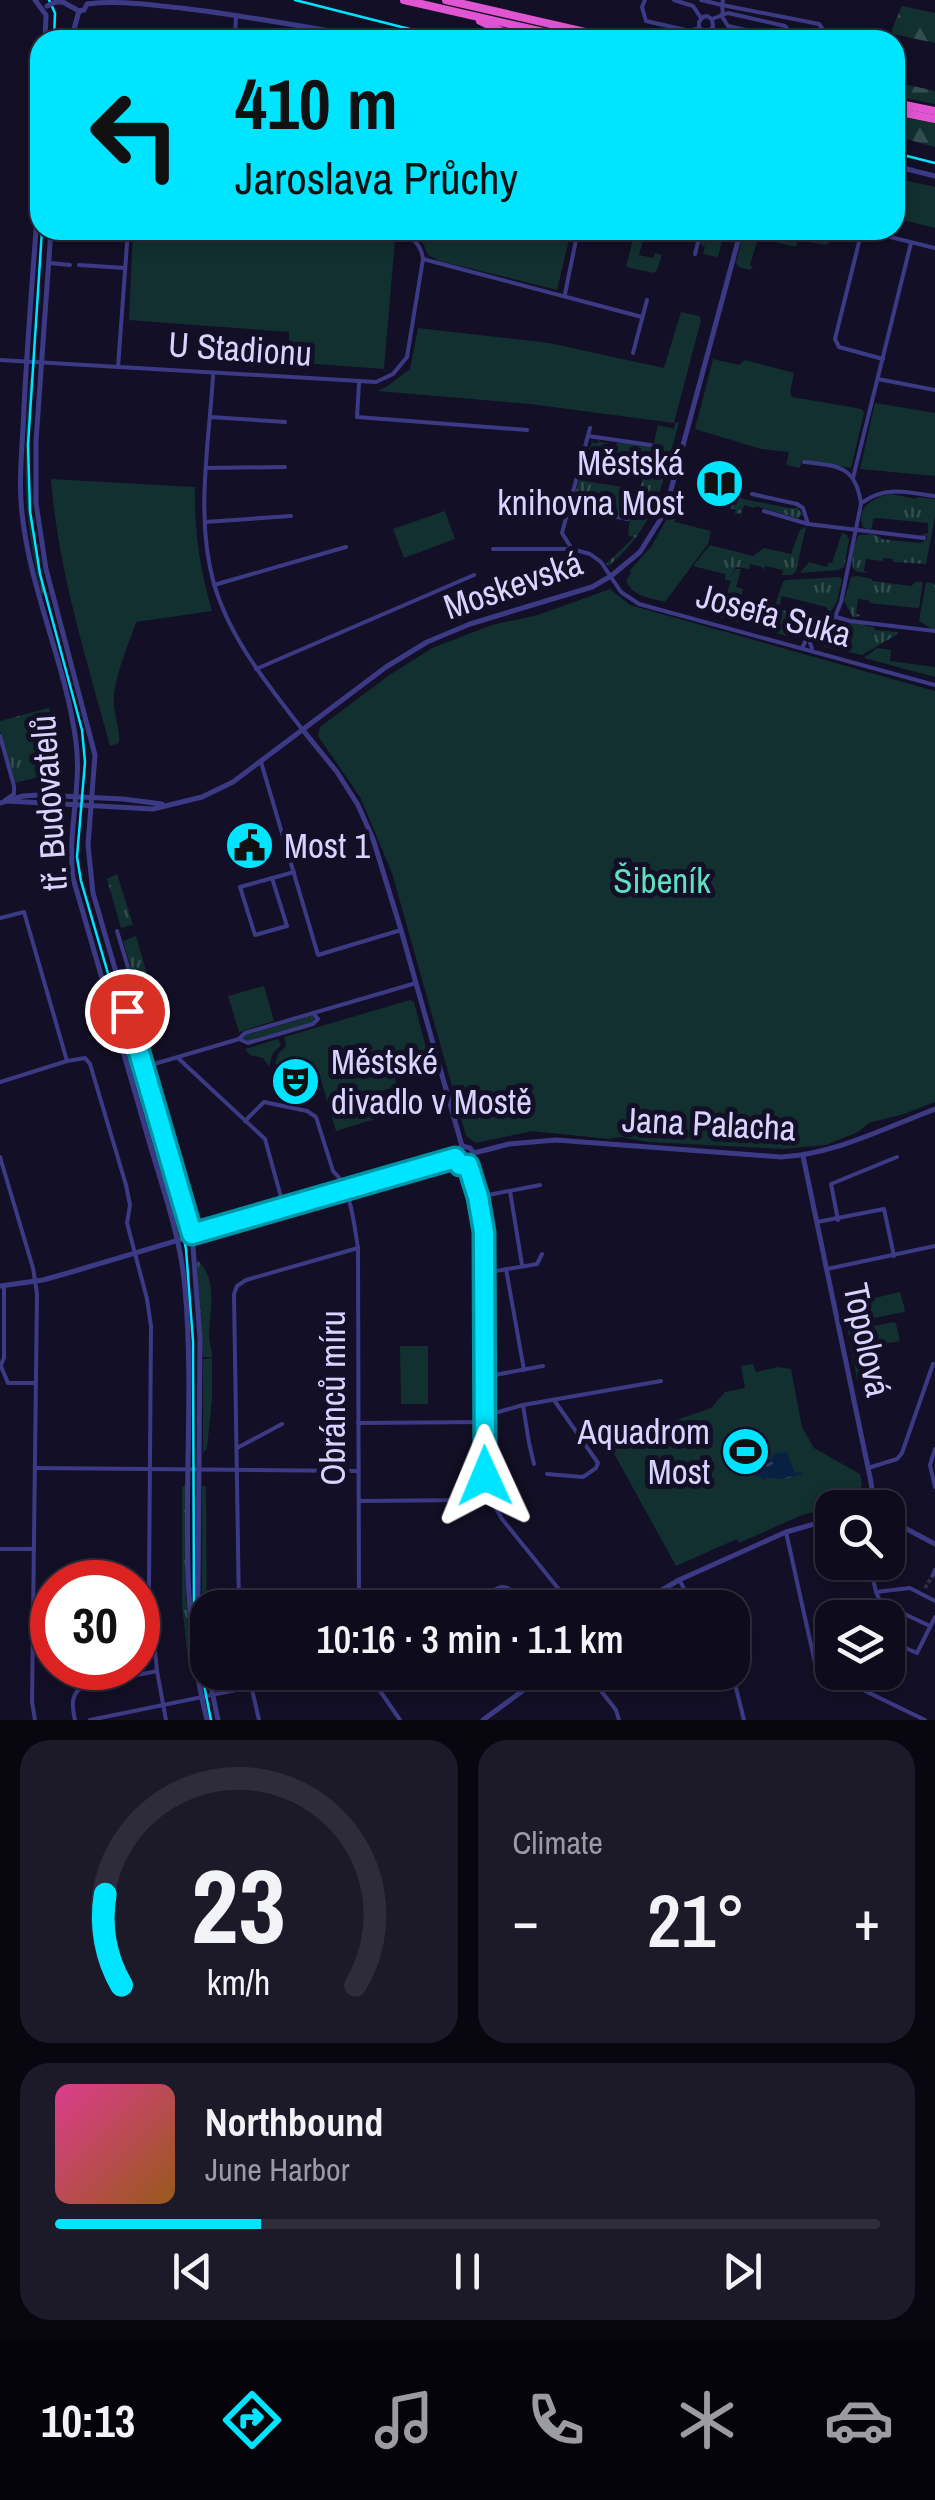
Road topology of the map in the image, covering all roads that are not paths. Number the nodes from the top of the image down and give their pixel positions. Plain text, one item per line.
1 (35, 0) edge
2 (404, 0) edge
3 (446, 0) edge
4 (645, 0) edge
5 (674, 0) edge
6 (701, 0) edge
7 (56, 2) edge
8 (87, 2) edge
9 (723, 2) edge
10 (44, 7) junction
11 (78, 11) junction
12 (462, 14) junction
13 (236, 15) junction
14 (722, 15) junction
15 (702, 18) junction
16 (712, 19) junction
17 (700, 28) junction
18 (45, 30) edge
19 (73, 30) edge
20 (235, 30) edge
21 (324, 30) edge
22 (498, 30) edge
23 (535, 30) edge
24 (576, 30) edge
25 (686, 30) edge
26 (693, 30) edge
27 (703, 30) edge
28 (710, 30) edge
29 (746, 30) edge
30 (788, 30) edge
31 (822, 30) edge
32 (905, 105) edge
33 (935, 111) edge
34 (905, 113) edge
35 (935, 119) edge
36 (905, 168) edge
37 (935, 176) edge
38 (36, 240) edge
39 (50, 240) edge
40 (127, 240) edge
41 (412, 240) edge
42 (576, 240) edge
43 (698, 240) edge
44 (738, 240) edge
45 (860, 240) edge
46 (900, 240) edge
47 (912, 243) junction
48 (935, 248) edge
49 (695, 254) dead end
50 (423, 259) junction
51 (49, 263) junction
52 (70, 265) dead end
53 (79, 265) dead end
54 (125, 268) junction
55 (564, 296) junction
56 (647, 300) dead end
57 (642, 317) junction
58 (633, 353) dead end
59 (883, 359) junction
60 (0, 360) edge
61 (27, 362) junction
62 (43, 362) junction
63 (118, 367) junction
64 (213, 374) junction
65 (878, 379) junction
66 (359, 382) junction
67 (935, 390) edge
68 (210, 417) junction
69 (285, 422) dead end
70 (590, 428) dead end
71 (527, 430) dead end
72 (588, 436) junction
73 (652, 445) dead end
74 (581, 462) junction
75 (804, 462) dead end
76 (285, 467) dead end
77 (206, 468) junction
78 (641, 472) dead end
79 (853, 478) junction
80 (752, 494) dead end
81 (935, 496) edge
82 (862, 504) junction
83 (568, 508) junction
84 (764, 511) dead end
85 (292, 516) dead end
86 (628, 520) dead end
87 (205, 522) junction
88 (808, 524) junction
89 (855, 531) junction
90 (924, 538) dead end
91 (346, 547) dead end
92 (493, 549) dead end
93 (572, 549) junction
94 (474, 575) dead end
95 (611, 576) junction
96 (214, 585) junction
97 (58, 614) junction
98 (45, 618) junction
99 (833, 618) junction
100 (935, 632) edge
101 (802, 648) junction
102 (816, 652) junction
103 (256, 669) junction
104 (935, 685) edge
105 (302, 729) junction
106 (0, 736) edge
107 (262, 762) junction
108 (76, 784) junction
109 (93, 785) junction
110 (92, 798) junction
111 (106, 798) junction
112 (61, 800) junction
113 (75, 801) junction
114 (3, 802) edge
115 (165, 805) junction
116 (91, 806) junction
117 (102, 806) junction
118 (73, 816) junction
119 (89, 819) junction
120 (294, 872) junction
121 (272, 878) junction
122 (0, 918) edge
123 (401, 930) junction
124 (117, 932) dead end
125 (416, 983) junction
126 (327, 1008) junction
127 (127, 1011) junction
128 (313, 1013) junction
129 (318, 1019) junction
130 (238, 1039) junction
131 (177, 1057) junction
132 (67, 1061) junction
133 (144, 1066) junction
134 (0, 1082) edge
135 (935, 1109) edge
136 (245, 1121) junction
137 (462, 1146) junction
138 (474, 1153) junction
139 (804, 1156) junction
140 (897, 1157) dead end
141 (0, 1158) edge
142 (455, 1158) junction
143 (468, 1165) junction
144 (540, 1185) dead end
145 (344, 1190) junction
146 (510, 1191) junction
147 (478, 1197) junction
148 (284, 1208) junction
149 (838, 1219) junction
150 (817, 1222) junction
151 (192, 1234) junction
152 (177, 1239) junction
153 (935, 1246) edge
154 (358, 1248) junction
155 (135, 1252) junction
156 (542, 1254) dead end
157 (894, 1256) junction
158 (522, 1266) junction
159 (506, 1268) junction
160 (827, 1269) junction
161 (484, 1273) junction
162 (35, 1280) junction
163 (2, 1286) edge
164 (0, 1364) edge
165 (933, 1364) edge
166 (543, 1366) dead end
167 (524, 1370) junction
168 (484, 1377) junction
169 (661, 1381) dead end
170 (36, 1383) junction
171 (554, 1400) junction
172 (524, 1405) junction
173 (484, 1419) junction
174 (358, 1422) junction
175 (282, 1424) dead end
176 (237, 1448) junction
177 (935, 1449) edge
178 (534, 1464) dead end
179 (34, 1468) junction
180 (189, 1468) junction
181 (199, 1468) junction
182 (238, 1468) junction
183 (868, 1468) junction
184 (149, 1469) junction
185 (358, 1471) junction
186 (546, 1474) dead end
187 (935, 1487) edge
188 (871, 1490) edge
189 (486, 1491) junction
190 (359, 1501) junction
191 (815, 1524) edge
192 (905, 1528) edge
193 (786, 1532) junction
194 (935, 1544) edge
195 (34, 1549) junction
196 (0, 1550) edge
197 (149, 1560) edge
198 (679, 1580) junction
199 (873, 1580) edge
200 (198, 1590) edge
201 (239, 1590) edge
202 (359, 1590) edge
203 (559, 1590) edge
204 (662, 1590) edge
205 (684, 1590) edge
206 (876, 1592) junction
207 (935, 1602) edge
208 (935, 1617) edge
209 (930, 1626) junction
210 (905, 1648) edge
211 (77, 1690) edge
212 (160, 1690) edge
213 (212, 1690) edge
214 (241, 1690) edge
215 (251, 1690) edge
216 (379, 1690) edge
217 (524, 1690) edge
218 (601, 1690) edge
219 (736, 1690) edge
220 (213, 1696) junction
221 (201, 1698) junction
222 (162, 1705) junction
223 (485, 1719) edge
224 (35, 1720) edge
225 (75, 1720) edge
226 (90, 1720) edge
227 (166, 1720) edge
228 (206, 1720) edge
229 (218, 1720) edge
230 (259, 1720) edge
231 (400, 1720) edge
232 (618, 1720) edge
233 (744, 1720) edge
234 (925, 1720) edge

1 - 10 street
2 - 12 highway
3 - 24 highway
4 - 25 street
5 - 15 street
6 - 9 street
7 - 10 street, bridge
7 - 11 street
8 - 11 street
8 - 13 street
9 - 14 street
9 - 31 street
10 - 18 street
11 - 19 street
12 - 22 highway
12 - 23 highway
13 - 20 street
13 - 21 street
14 - 16 street
14 - 29 street
14 - 30 street
15 - 16 street
15 - 17 street
16 - 28 street
17 - 26 street
17 - 27 street
32 - 33 highway
34 - 35 highway
36 - 37 street
38 - 61 street, tř. Budovatelů
39 - 51 street, tř. Budovatelů
40 - 54 street, U Stadionu
41 - 50 street
42 - 55 street
43 - 49 street
44 - 95 street, Moskevská
45 - 59 street
46 - 47 street
47 - 48 street
47 - 59 street
50 - 55 street
50 - 66 street, U Stadionu
51 - 52 street
51 - 62 street, tř. Budovatelů
53 - 54 street
54 - 63 street, U Stadionu
55 - 57 street
56 - 57 street
57 - 58 street
59 - 65 street
60 - 61 street, U Stadionu
61 - 62 street, U Stadionu
61 - 98 street, tř. Budovatelů
62 - 63 street, U Stadionu
62 - 97 street, tř. Budovatelů
63 - 64 street, U Stadionu
64 - 66 street, U Stadionu
64 - 68 street
65 - 67 street
65 - 79 street
66 - 71 street, U Stadionu
68 - 69 street
68 - 77 street
70 - 72 street
72 - 73 street
72 - 74 street
74 - 78 street
74 - 83 street
75 - 79 street
76 - 77 street
77 - 87 street
79 - 82 street
80 - 88 street
81 - 82 street
82 - 89 street
83 - 86 street
83 - 93 street
84 - 88 street
85 - 87 street
87 - 96 street
88 - 89 street
89 - 90 street
89 - 99 street
91 - 96 street
92 - 93 street
93 - 95 street, Josefa Suka
94 - 103 street
95 - 101 street, Josefa Suka
95 - 105 street, Moskevská
96 - 103 street
97 - 98 street
97 - 109 street, tř. Budovatelů
98 - 108 street, tř. Budovatelů
99 - 100 street
99 - 101 street
99 - 102 street
101 - 102 street, Josefa Suka
102 - 104 street, Josefa Suka
103 - 105 street
105 - 107 street, Moskevská
105 - 123 street
106 - 114 street
107 - 115 street, Moskevská
107 - 120 street
108 - 112 street
108 - 113 street, tř. Budovatelů
109 - 110 street, tř. Budovatelů
109 - 111 street
110 - 111 street, Moskevská
110 - 113 street, Moskevská
110 - 116 street, tř. Budovatelů
111 - 115 street, Moskevská
112 - 113 street
112 - 114 street
112 - 118 street
113 - 116 street, Moskevská
113 - 118 street, tř. Budovatelů
115 - 117 street, Moskevská
116 - 117 street, Moskevská
116 - 119 street, tř. Budovatelů
117 - 119 street
118 - 152 street, tř. Budovatelů
119 - 127 street, tř. Budovatelů
120 - 121 street
120 - 123 street
121 - 121 street
122 - 132 street
123 - 125 street
124 - 127 street
125 - 126 street
125 - 137 street
126 - 128 street
126 - 129 street
127 - 133 street, tř. Budovatelů
128 - 129 street
128 - 130 street
129 - 130 street
130 - 131 street
131 - 133 street
131 - 136 street
132 - 134 street
132 - 155 street
133 - 151 street, tř. Budovatelů
135 - 139 street, Jana Palacha
136 - 145 street, Obránců míru
136 - 148 street
137 - 138 street
137 - 142 street
138 - 139 street, Jana Palacha
138 - 143 street
139 - 150 street, Topolová
140 - 149 street
141 - 162 street
142 - 143 street
142 - 145 street
143 - 147 street
144 - 146 street
145 - 148 street
145 - 154 street, Obránců míru
146 - 147 street
146 - 158 street
147 - 161 street
148 - 151 street
149 - 150 street, Topolová
149 - 157 street, Topolová
150 - 160 street, Topolová
151 - 152 street
151 - 181 street, tř. Budovatelů
152 - 155 street
152 - 180 street, tř. Budovatelů
153 - 157 street
154 - 174 street, Obránců míru
154 - 176 street
155 - 162 street
155 - 184 street
156 - 158 street
157 - 160 street
158 - 159 street
159 - 161 street
159 - 167 street
160 - 183 street, Topolová
161 - 168 street
162 - 163 street
162 - 170 street
163 - 164 street
164 - 170 street
165 - 183 street, Topolová
166 - 167 street
167 - 168 street
168 - 173 street
169 - 171 street
170 - 179 street
171 - 172 street
171 - 186 street
172 - 173 street
172 - 178 street
173 - 174 street
173 - 189 street
174 - 185 street, Obránců míru
175 - 176 street
176 - 182 street
177 - 187 street
179 - 184 street
179 - 195 street
180 - 181 street
180 - 184 street
180 - 221 street, tř. Budovatelů
181 - 182 street
181 - 200 street, tř. Budovatelů
182 - 185 street
182 - 201 street
183 - 188 street, Topolová
184 - 197 street
185 - 190 street, Obránců míru
189 - 190 street
189 - 203 street
190 - 202 street, Obránců míru
191 - 193 street
192 - 194 street
193 - 198 street
193 - 234 street
195 - 196 street
195 - 224 street
198 - 204 street
198 - 205 street
199 - 206 street
206 - 207 street
206 - 209 street
208 - 209 street
209 - 210 street
211 - 225 street
212 - 222 street
213 - 220 street, tř. Budovatelů
214 - 220 street
215 - 230 street
216 - 231 street
217 - 223 street
218 - 232 street
219 - 233 street
220 - 221 street
220 - 229 street, tř. Budovatelů
221 - 222 street
221 - 228 street, tř. Budovatelů
222 - 226 street
222 - 227 street

